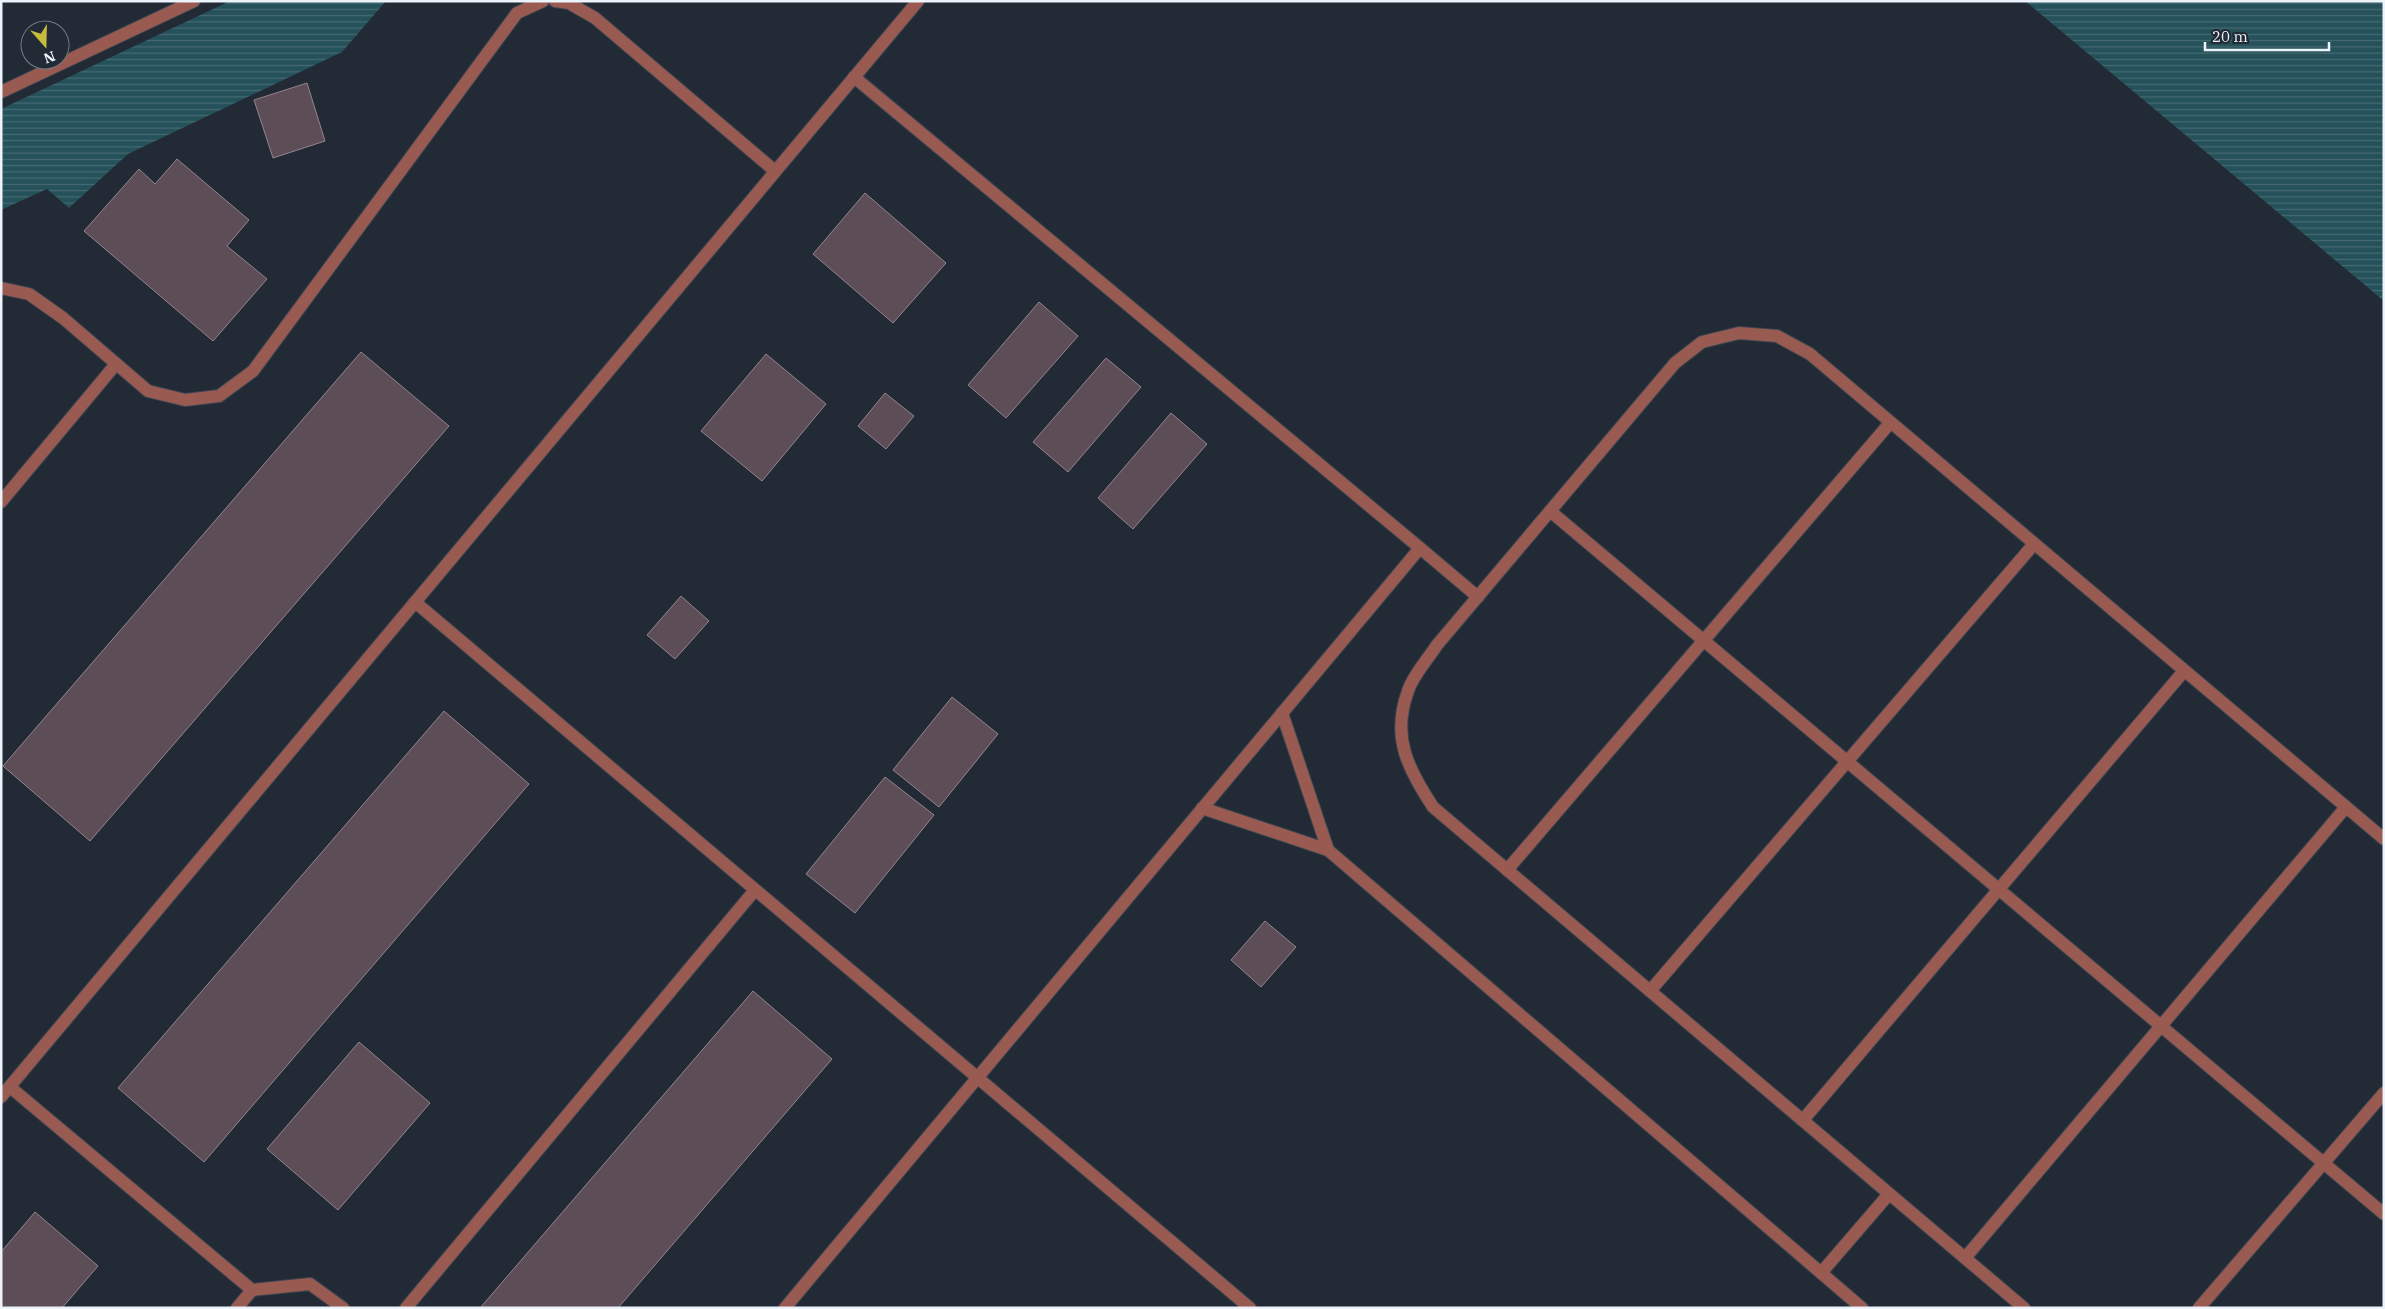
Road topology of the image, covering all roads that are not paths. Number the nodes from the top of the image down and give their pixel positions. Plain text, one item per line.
1 (194, 1) edge
2 (543, 1) edge
3 (555, 1) edge
4 (918, 1) edge
5 (854, 77) junction
6 (1, 92) edge
7 (775, 171) junction
8 (1, 288) edge
9 (116, 364) junction
10 (1890, 423) junction
11 (1, 502) edge
12 (1550, 511) junction
13 (2034, 544) junction
14 (1420, 548) junction
15 (1478, 597) junction
16 (415, 602) junction
17 (1704, 640) junction
18 (2184, 671) junction
19 (1282, 713) junction
20 (1848, 762) junction
21 (2346, 807) junction
22 (1202, 808) junction
23 (2384, 839) edge
24 (1328, 850) junction
25 (1507, 870) junction
26 (1998, 889) junction
27 (755, 890) junction
28 (1650, 991) junction
29 (2161, 1026) junction
30 (977, 1077) junction
31 (10, 1087) junction
32 (2384, 1093) edge
33 (1, 1097) edge
34 (1803, 1120) junction
35 (2324, 1163) junction
36 (1889, 1194) junction
37 (2384, 1214) edge
38 (1965, 1258) junction
39 (1821, 1273) junction
40 (252, 1290) junction
41 (237, 1308) edge
42 (343, 1308) edge
43 (406, 1308) edge
44 (785, 1308) edge
45 (1250, 1308) edge
46 (1862, 1308) edge
47 (2024, 1308) edge
48 (2199, 1308) edge

1 - 6 street
2 - 9 street
3 - 7 street
4 - 5 street
5 - 7 street
5 - 14 street
7 - 16 street
8 - 9 street
9 - 11 street
10 - 12 street
10 - 13 street
10 - 17 street
12 - 15 street
12 - 17 street
13 - 18 street
13 - 20 street
14 - 15 street
14 - 19 street
15 - 25 street
16 - 27 street
16 - 31 street
17 - 20 street
17 - 25 street
18 - 21 street
18 - 26 street
19 - 22 street
19 - 24 street
20 - 26 street
20 - 28 street
21 - 23 street
21 - 29 street
22 - 24 street
22 - 30 street
24 - 39 street
25 - 28 street
26 - 29 street
26 - 34 street
27 - 30 street
27 - 43 street
28 - 34 street
29 - 35 street
29 - 38 street
30 - 44 street
30 - 45 street
31 - 33 street
31 - 40 street
32 - 35 street
34 - 36 street
35 - 37 street
35 - 48 street
36 - 38 street
36 - 39 street
38 - 47 street
39 - 46 street
40 - 41 street
40 - 42 street

